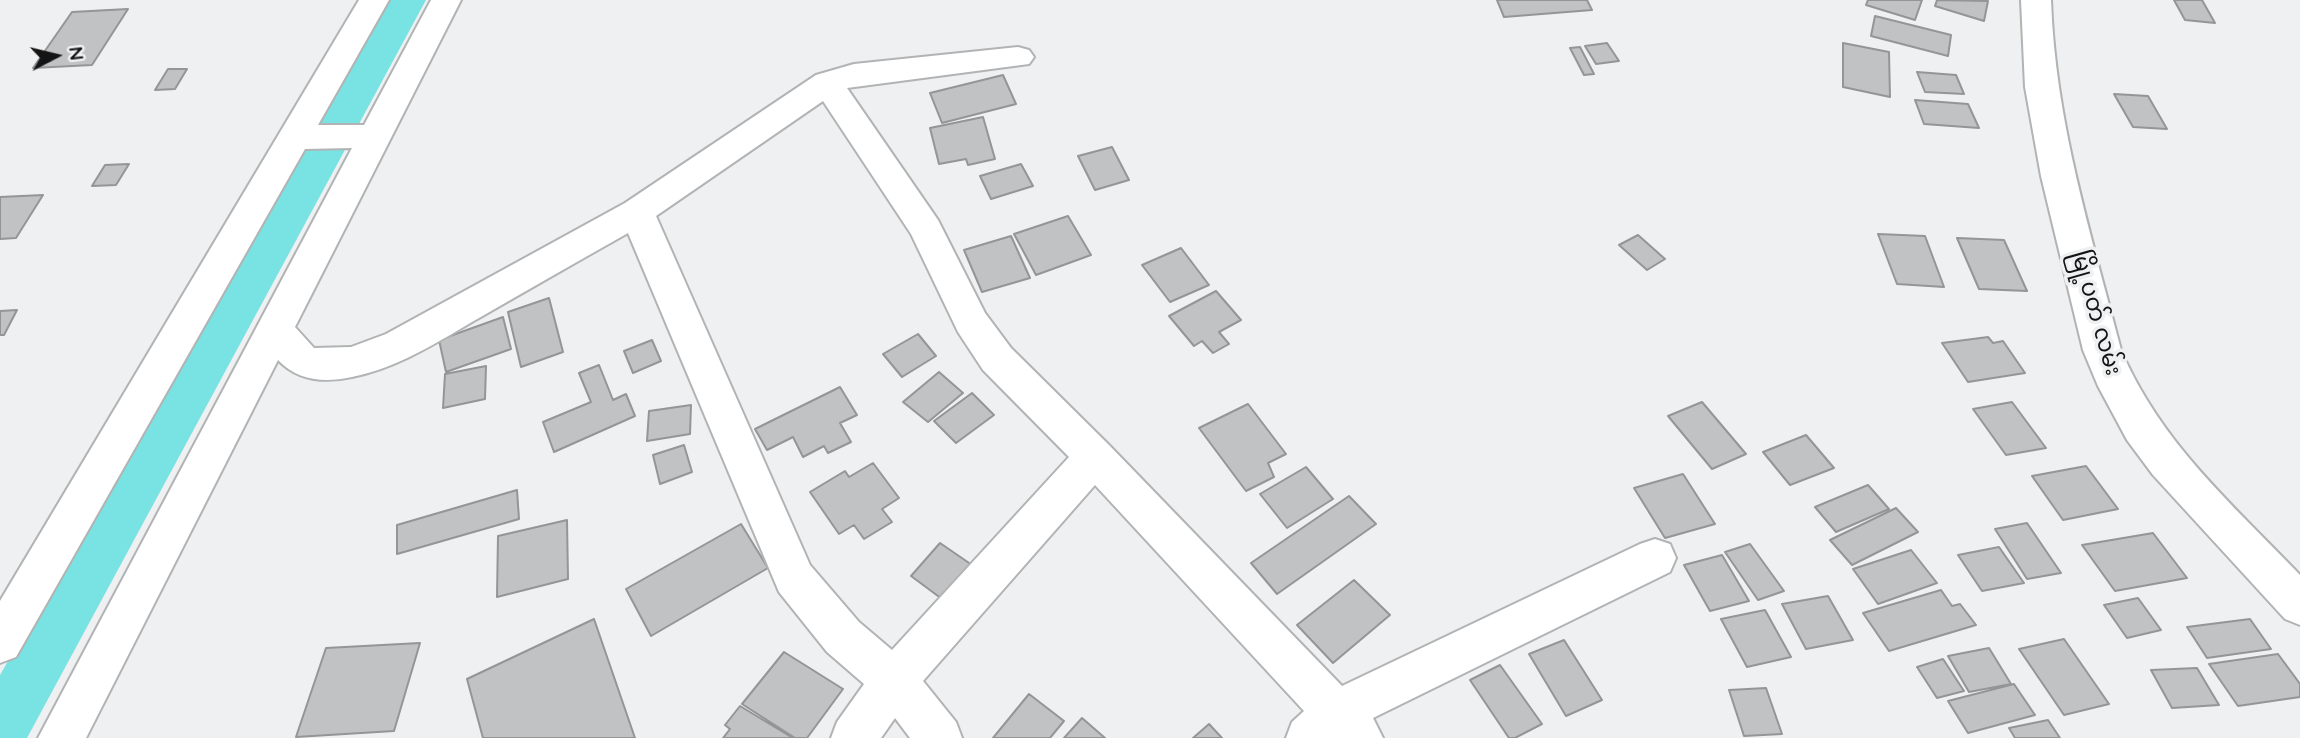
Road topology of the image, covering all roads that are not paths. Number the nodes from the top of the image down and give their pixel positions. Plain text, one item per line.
1 (374, 0) edge
2 (446, 0) edge
3 (2036, 0) edge
4 (1018, 57) dead end
5 (827, 83) junction
6 (305, 137) junction
7 (366, 137) junction
8 (637, 212) junction
9 (274, 330) junction
10 (1095, 457) junction
11 (1655, 558) dead end
12 (2300, 606) edge
13 (0, 642) edge
14 (894, 680) junction
15 (1335, 729) edge
16 (61, 738) edge
17 (854, 738) edge
18 (939, 738) edge

1 - 6 street
2 - 7 street
3 - 12 street, မြို့ပတ် လမ်း
4 - 5 street
5 - 8 street
5 - 10 street
6 - 7 street
6 - 13 street
7 - 9 street
8 - 9 street
8 - 14 street
9 - 16 street
10 - 14 street
10 - 15 street
11 - 15 street
14 - 17 street
14 - 18 street

